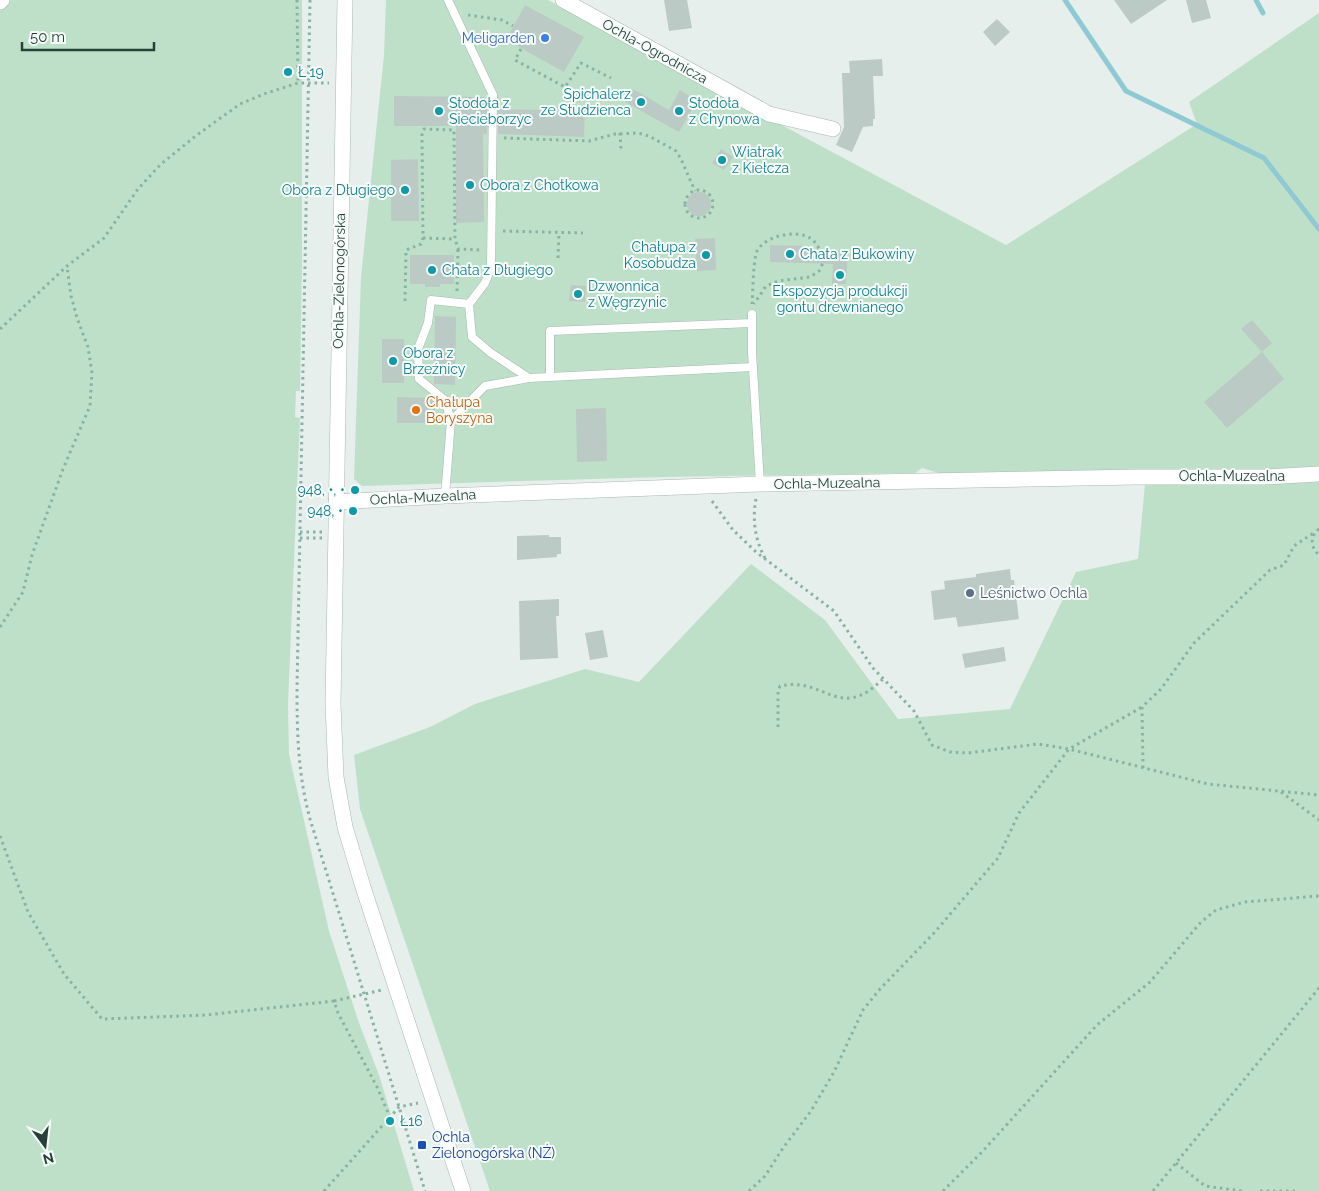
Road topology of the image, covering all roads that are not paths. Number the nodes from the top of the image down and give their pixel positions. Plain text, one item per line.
1 (344, 0) edge
2 (448, 0) edge
3 (563, 0) edge
4 (833, 129) dead end
5 (469, 304) junction
6 (752, 310) road end
7 (752, 323) junction
8 (753, 367) junction
9 (550, 377) junction
10 (529, 378) junction
11 (451, 420) junction
12 (1319, 474) edge
13 (760, 484) junction
14 (445, 496) junction
15 (336, 502) junction
16 (463, 1191) edge

1 - 15 street, Ochla-Zielonogórska
2 - 5 lane
3 - 4 street, Ochla-Ogrodnicza
5 - 10 lane
5 - 11 lane
6 - 7 lane
7 - 8 lane
7 - 9 lane
8 - 9 lane
8 - 13 lane
9 - 10 lane
10 - 11 lane
11 - 14 lane
12 - 13 street, Ochla-Muzealna
13 - 14 street, Ochla-Muzealna
14 - 15 street, Ochla-Muzealna
15 - 16 street, Ochla-Zielonogórska

